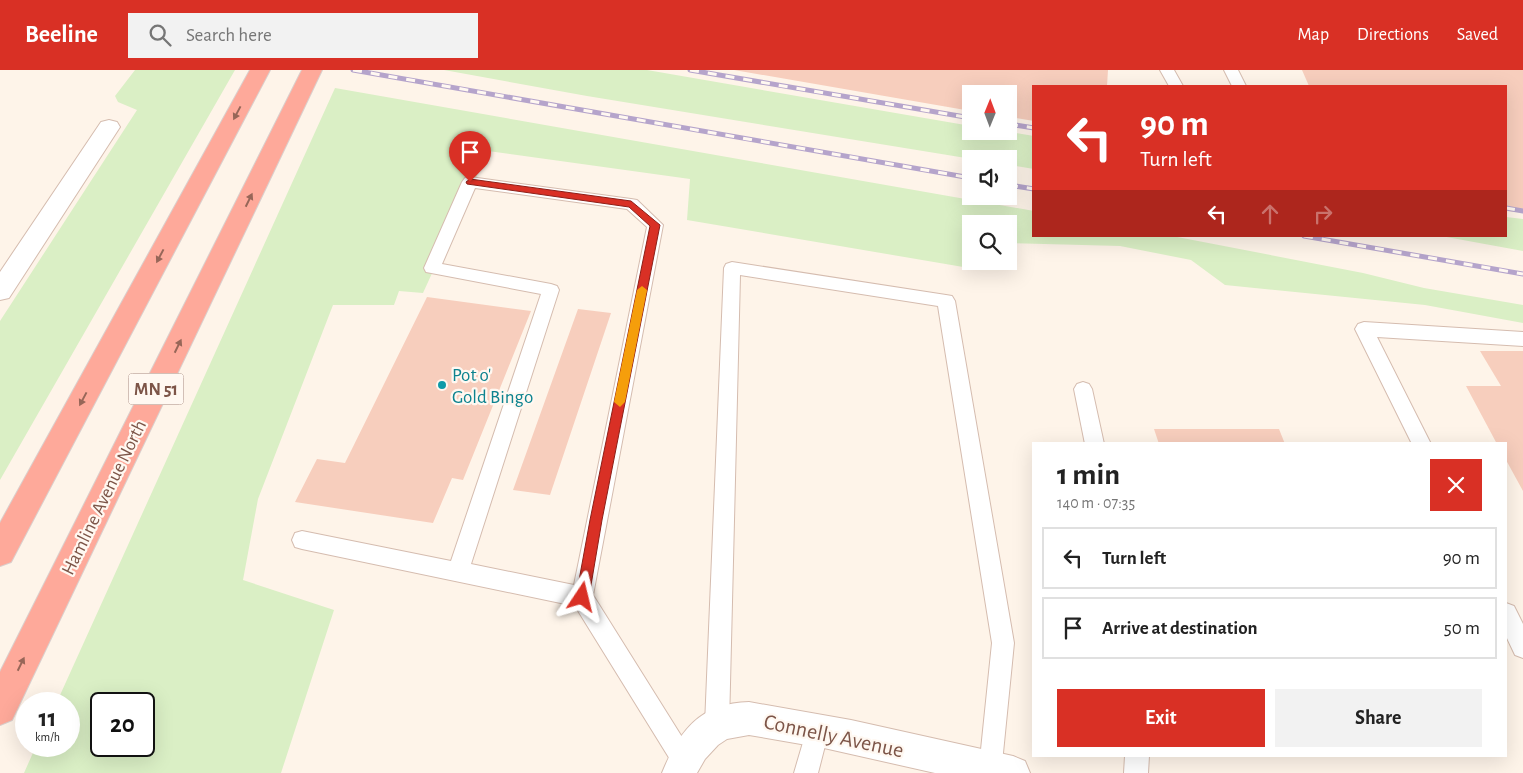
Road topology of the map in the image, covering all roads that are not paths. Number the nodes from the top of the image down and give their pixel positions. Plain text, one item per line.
1 (260, 70) edge
2 (312, 70) edge
3 (1167, 70) edge
4 (1232, 70) edge
5 (1175, 85) edge
6 (1239, 85) edge
7 (109, 127) dead end
8 (0, 291) edge
9 (1523, 339) edge
10 (1083, 389) dead end
11 (1095, 442) edge
12 (1421, 442) edge
13 (302, 540) dead end
14 (0, 552) edge
15 (458, 571) junction
16 (582, 597) junction
17 (1507, 616) edge
18 (1523, 647) edge
19 (0, 708) edge
20 (717, 725) junction
21 (817, 730) junction
22 (1137, 757) edge
23 (682, 767) edge
24 (1002, 771) edge
25 (806, 773) edge
26 (1136, 773) edge

1 -> 14 highway
19 -> 2 highway, Hamline Avenue North / MN 51
3 - 5 lane
4 - 6 lane
7 - 8 street
9 - 12 lane
10 - 11 lane
13 - 15 lane
15 - 16 lane
15 - 16 lane
16 - 23 lane
17 - 18 lane
20 - 21 street, Connelly Avenue
20 - 23 street, Connelly Avenue
20 - 24 lane
21 - 24 street, Connelly Avenue
21 - 25 lane
22 - 26 lane

